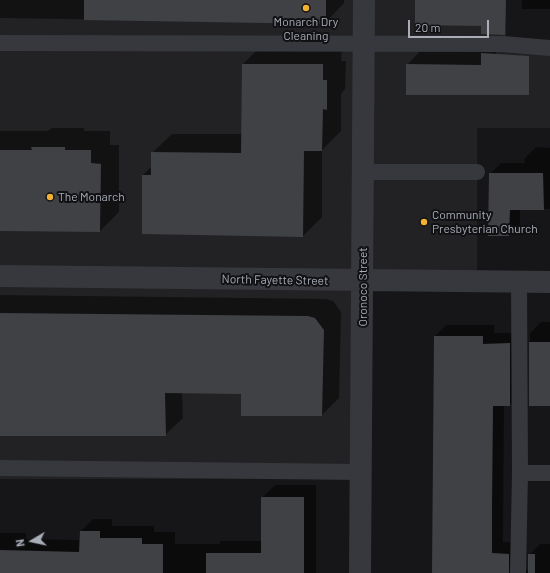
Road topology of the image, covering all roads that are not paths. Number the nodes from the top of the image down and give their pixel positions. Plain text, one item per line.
1 (364, 0) edge
2 (0, 43) edge
3 (364, 44) junction
4 (550, 48) edge
5 (364, 172) junction
6 (477, 172) dead end
7 (0, 276) edge
8 (363, 281) junction
9 (519, 282) junction
10 (550, 282) edge
11 (0, 468) edge
12 (361, 472) junction
13 (550, 473) edge
14 (520, 474) junction
15 (360, 573) edge
16 (518, 573) edge

1 - 3 street, Oronoco Street
2 - 3 lane
3 - 4 lane
3 - 5 street, Oronoco Street
5 - 6 lane
5 - 8 street, Oronoco Street
7 - 8 street, North Fayette Street
8 - 9 street, North Fayette Street
8 - 12 street, Oronoco Street
9 - 10 street, North Fayette Street
9 - 14 lane
11 - 12 lane
12 - 15 street, Oronoco Street
13 - 14 lane
14 - 16 lane

